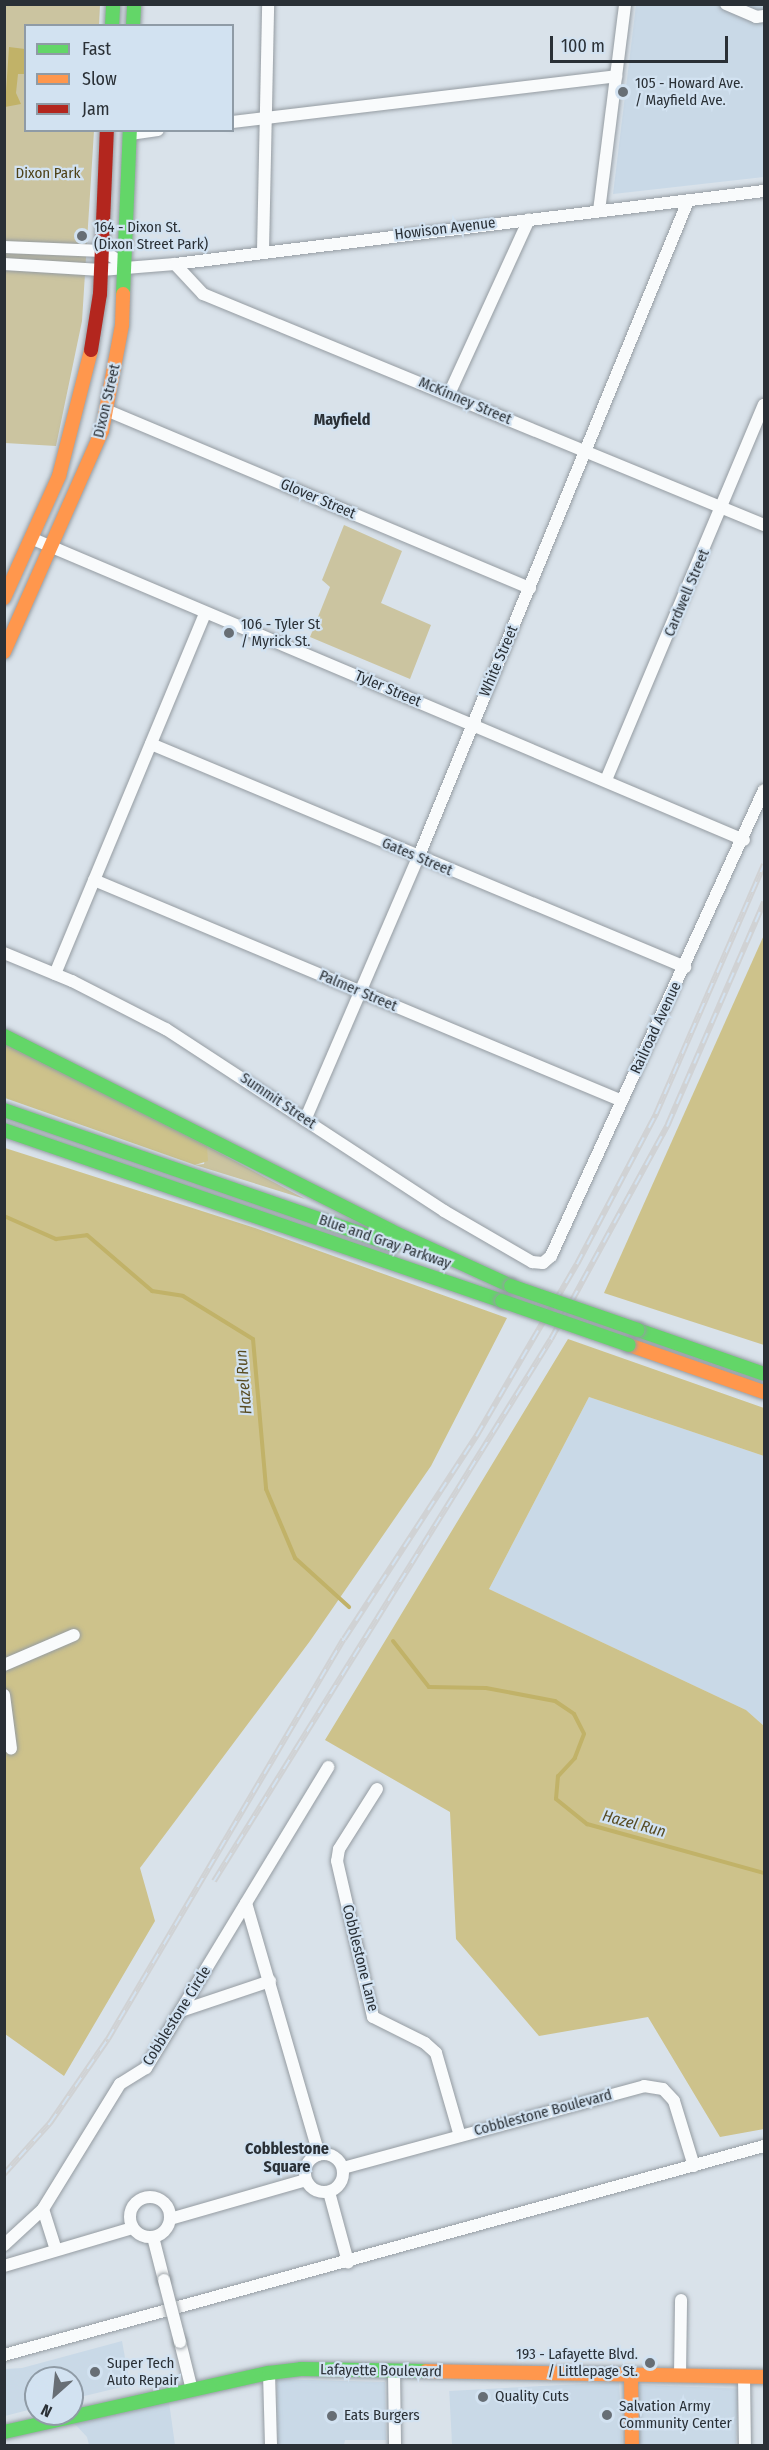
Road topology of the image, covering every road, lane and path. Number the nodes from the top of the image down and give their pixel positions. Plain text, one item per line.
1 (113, 4) edge
2 (134, 4) edge
3 (268, 4) edge
4 (625, 4) edge
5 (726, 4) edge
6 (765, 16) edge
7 (112, 24) edge
8 (133, 24) edge
9 (616, 76) junction
10 (266, 119) junction
11 (234, 122) edge
12 (107, 132) edge
13 (130, 132) edge
14 (765, 191) edge
15 (688, 201) junction
16 (599, 211) junction
17 (529, 219) junction
18 (4, 247) edge
19 (103, 251) junction
20 (263, 251) junction
21 (4, 264) edge
22 (175, 264) junction
23 (125, 265) junction
24 (101, 270) junction
25 (449, 394) junction
26 (765, 405) edge
27 (106, 410) junction
28 (586, 451) junction
29 (722, 508) junction
30 (765, 525) edge
31 (33, 538) junction
32 (52, 548) junction
33 (530, 588) junction
34 (4, 598) edge
35 (206, 613) junction
36 (4, 652) edge
37 (473, 724) junction
38 (151, 744) junction
39 (606, 780) junction
40 (765, 790) edge
41 (744, 840) junction
42 (418, 858) junction
43 (94, 880) junction
44 (4, 953) edge
45 (685, 967) junction
46 (56, 974) junction
47 (362, 992) junction
48 (4, 1036) edge
49 (622, 1101) junction
50 (4, 1110) edge
51 (305, 1120) junction
52 (4, 1130) edge
53 (543, 1263) joint
54 (511, 1286) junction
55 (765, 1374) edge
56 (765, 1392) edge
57 (74, 1635) dead end
58 (4, 1665) edge
59 (4, 1695) edge
60 (11, 1749) dead end
61 (328, 1767) dead end
62 (377, 1789) dead end
63 (246, 1903) junction
64 (270, 1981) junction
65 (181, 2012) junction
66 (460, 2136) junction
67 (765, 2146) edge
68 (319, 2155) junction
69 (694, 2166) junction
70 (343, 2168) junction
71 (306, 2180) junction
72 (329, 2192) junction
73 (43, 2209) junction
74 (170, 2219) junction
75 (132, 2228) junction
76 (153, 2237) junction
77 (4, 2245) edge
78 (56, 2250) junction
79 (348, 2262) junction
80 (4, 2266) edge
81 (681, 2300) dead end
82 (4, 2355) edge
83 (394, 2371) junction
84 (269, 2373) junction
85 (631, 2375) junction
86 (680, 2375) junction
87 (744, 2377) junction
88 (765, 2377) edge
89 (192, 2390) junction
90 (4, 2432) edge
91 (271, 2445) edge
92 (395, 2445) edge
93 (632, 2445) edge
94 (745, 2445) edge

1 - 7 main road
2 - 8 main road
3 - 10 street
4 - 9 street
5 - 6 street
9 - 10 street
9 - 16 street
10 - 11 street
10 - 20 street
12 - 19 main road, Dixon Street
13 - 23 main road, Dixon Street
14 - 15 street, Howison Avenue
15 - 16 street, Howison Avenue
15 - 28 street, White Street
16 - 17 street, Howison Avenue
17 - 20 street, Howison Avenue
17 - 25 street
18 - 19 street
19 - 23 street
19 - 24 main road, Dixon Street
20 - 22 street, Howison Avenue
21 - 24 street
22 - 23 street, Howison Avenue
22 - 25 street, McKinney Street
23 - 24 street
23 - 27 main road, Dixon Street
24 - 31 main road, Dixon Street
25 - 28 street, McKinney Street
26 - 29 street, Cardwell Street
27 - 32 main road, Dixon Street
27 - 33 street, Glover Street
28 - 29 street, McKinney Street
28 - 33 street, White Street
29 - 30 street, McKinney Street
29 - 39 street, Cardwell Street
31 - 32 street, Tyler Street
31 - 34 main road, Dixon Street
32 - 35 street, Tyler Street
32 - 36 main road, Dixon Street
33 - 37 street, White Street
35 - 37 street, Tyler Street
35 - 38 street
37 - 39 street, Tyler Street
37 - 42 street, White Street
38 - 42 street, Gates Street
38 - 43 street
39 - 41 street, Tyler Street
40 - 41 street, Railroad Avenue
41 - 45 street, Railroad Avenue
42 - 45 street, Gates Street
42 - 47 street, White Street
43 - 46 street
43 - 47 street, Palmer Street
44 - 46 street, Summit Street
45 - 49 street, Railroad Avenue
46 - 51 street, Summit Street
47 - 49 street, Palmer Street
47 - 51 street, White Street
48 - 54 main road
49 - 53 street, Railroad Avenue
50 - 54 main road, Blue and Gray Parkway
51 - 53 street, Summit Street
52 - 56 main road, Blue and Gray Parkway, bridge
54 - 55 main road, Blue and Gray Parkway, bridge
57 - 58 street
59 - 60 street
61 - 63 street, Cobblestone Circle
62 - 66 street, Cobblestone Lane
63 - 64 street
63 - 65 street, Cobblestone Circle
64 - 65 street
64 - 68 street
65 - 73 street, Cobblestone Circle
66 - 69 street, Cobblestone Boulevard
66 - 70 street, Cobblestone Boulevard
67 - 69 street
68 - 70 street
68 - 71 street
69 - 79 street
70 - 72 street
71 - 72 street
71 - 74 street
72 - 79 street
73 - 77 street, Cobblestone Circle
73 - 78 street
74 - 75 street
74 - 76 street
75 - 76 street
75 - 78 street
76 - 89 street, bridge
78 - 80 street
79 - 82 street
81 - 86 street
83 - 84 main road, Lafayette Boulevard
83 - 85 main road, Lafayette Boulevard
83 - 92 street
84 - 89 main road, Lafayette Boulevard
84 - 91 street
85 - 86 main road, Lafayette Boulevard
85 - 93 main road
86 - 87 main road, Lafayette Boulevard
87 - 88 main road, Lafayette Boulevard
87 - 94 street
89 - 90 main road, Lafayette Boulevard

